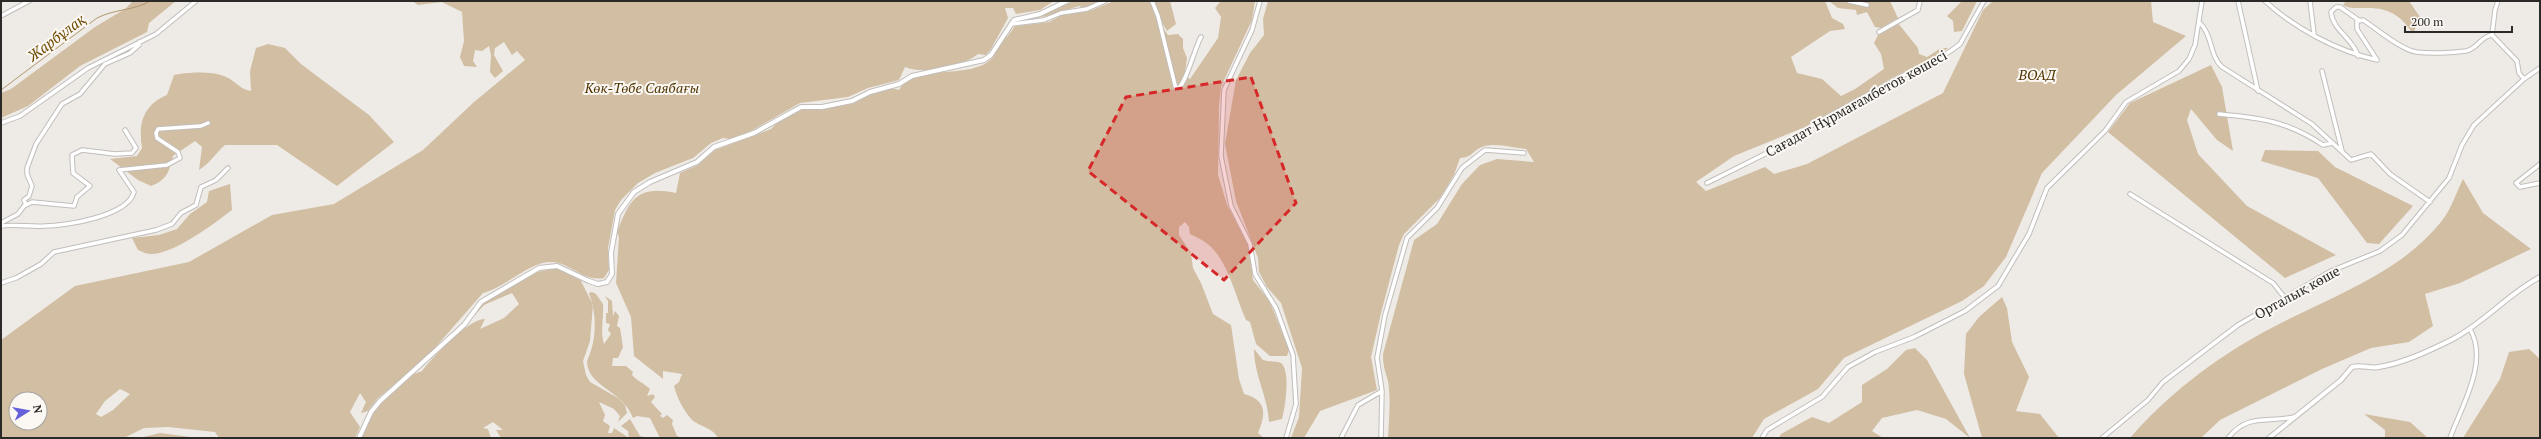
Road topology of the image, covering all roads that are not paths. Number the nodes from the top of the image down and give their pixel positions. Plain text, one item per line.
1 (29, 1) edge
2 (196, 1) edge
3 (1067, 1) edge
4 (1105, 1) edge
5 (1152, 1) edge
6 (1260, 1) edge
7 (1849, 1) edge
8 (1920, 1) edge
9 (1984, 1) edge
10 (2202, 1) edge
11 (2238, 1) edge
12 (2265, 1) edge
13 (2310, 1) edge
14 (2498, 1) edge
15 (1867, 5) dead end
16 (1, 16) edge
17 (2360, 21) junction
18 (2199, 22) junction
19 (1011, 24) junction
20 (1879, 32) dead end
21 (2314, 34) junction
22 (2492, 35) junction
23 (1201, 37) dead end
24 (139, 42) junction
25 (2358, 56) junction
26 (2540, 68) edge
27 (2322, 71) dead end
28 (2524, 79) junction
29 (2258, 91) junction
30 (2219, 114) dead end
31 (208, 123) dead end
32 (1, 124) edge
33 (125, 130) dead end
34 (2333, 143) junction
35 (2343, 152) junction
36 (1524, 153) dead end
37 (2540, 164) edge
38 (228, 168) dead end
39 (1707, 183) dead end
40 (2540, 183) edge
41 (2130, 194) dead end
42 (2430, 202) junction
43 (26, 205) junction
44 (1, 223) edge
45 (1, 226) edge
46 (2540, 277) edge
47 (1, 283) edge
48 (2284, 298) junction
49 (2470, 329) junction
50 (1382, 391) junction
51 (2294, 417) junction
52 (359, 438) edge
53 (1286, 438) edge
54 (1341, 438) edge
55 (1381, 438) edge
56 (1762, 438) edge
57 (2102, 438) edge
58 (2228, 438) edge
59 (2269, 438) edge
60 (2450, 438) edge

1 - 16 street
2 - 24 street
3 - 19 street
4 - 19 street
5 - 23 street
6 - 53 street
7 - 15 street
8 - 20 street
9 - 39 street, Сағадат Нұрмағамбетов көшесі
10 - 18 street
11 - 29 street
12 - 21 street
13 - 21 street
14 - 22 street
17 - 22 street
17 - 25 street
17 - 25 street
18 - 29 street
18 - 56 street
19 - 52 street
21 - 25 street
22 - 28 street
24 - 32 street
24 - 43 street
26 - 28 street, Орталық көше
27 - 35 street
28 - 42 street, Орталық көше
29 - 34 street
30 - 34 street
31 - 45 street
33 - 43 street
34 - 35 street
35 - 42 street
36 - 50 street
37 - 40 street
38 - 47 street
41 - 48 street
42 - 48 street, Орталық көше
43 - 44 street
46 - 49 street
48 - 57 street, Орталық көше
49 - 51 street
49 - 60 street
50 - 54 street
50 - 55 street
51 - 58 street
51 - 59 street

